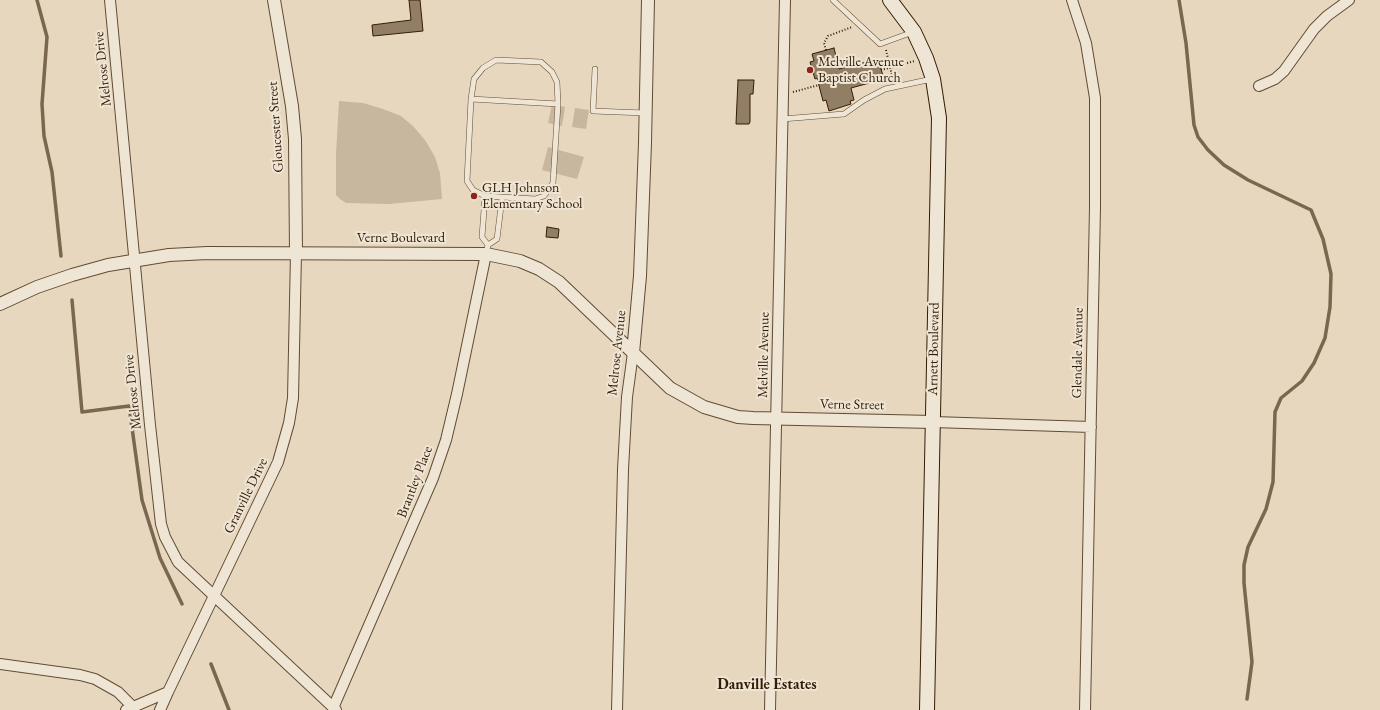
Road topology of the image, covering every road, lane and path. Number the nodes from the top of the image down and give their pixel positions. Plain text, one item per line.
1 (110, 0) edge
2 (274, 0) edge
3 (648, 0) edge
4 (785, 0) edge
5 (833, 0) edge
6 (890, 0) edge
7 (1072, 0) edge
8 (1349, 0) edge
9 (860, 25) junction
10 (914, 32) junction
11 (883, 42) junction
12 (826, 50) dead end
13 (926, 58) junction
14 (891, 67) junction
15 (595, 69) dead end
16 (881, 70) dead end
17 (933, 78) junction
18 (819, 85) dead end
19 (1259, 86) dead end
20 (894, 88) junction
21 (782, 92) junction
22 (471, 99) junction
23 (558, 104) junction
24 (646, 113) junction
25 (782, 120) junction
26 (485, 196) junction
27 (502, 198) junction
28 (487, 250) junction
29 (296, 253) junction
30 (134, 260) junction
31 (0, 304) edge
32 (633, 353) junction
33 (776, 418) junction
34 (933, 422) junction
35 (1091, 427) junction
36 (213, 596) junction
37 (0, 664) edge
38 (168, 692) junction
39 (129, 708) edge
40 (335, 709) edge
41 (160, 710) edge
42 (617, 710) edge
43 (770, 710) edge
44 (927, 710) edge
45 (1085, 710) edge

1 - 30 street, Melrose Drive
2 - 29 street, Gloucester Street
3 - 24 street, Melrose Avenue
4 - 21 street, Melville Avenue
5 - 9 lane
6 - 10 main road, Arnett Boulevard
7 - 35 street, Glendale Avenue
8 - 19 street
9 - 11 lane
9 - 12 path
10 - 11 lane
10 - 13 main road, Arnett Boulevard
11 - 14 path
13 - 14 path
13 - 17 main road, Arnett Boulevard
14 - 16 path
14 - 20 path
15 - 24 lane
17 - 20 lane
17 - 34 main road, Arnett Boulevard
18 - 21 path
20 - 25 lane
21 - 25 street, Melville Avenue
22 - 23 lane
22 - 23 lane
22 - 26 lane
23 - 27 lane
24 - 32 street, Melrose Avenue
25 - 33 street, Melville Avenue
26 - 27 lane
26 - 28 lane
27 - 28 lane
28 - 29 street, Verne Boulevard
28 - 32 street, Verne Boulevard
28 - 40 street, Brantley Place
29 - 30 street, Verne Boulevard
29 - 36 street, Granville Drive
30 - 31 street, Verne Boulevard
30 - 36 street, Melrose Drive
32 - 33 street, Verne Street
32 - 42 street, Melrose Avenue
33 - 34 street, Verne Street
33 - 43 street, Melville Avenue
34 - 35 street, Verne Street
34 - 44 main road, Arnett Boulevard
35 - 45 street, Glendale Avenue
36 - 38 street, Granville Drive
36 - 40 street, Melrose Drive
37 - 39 street
38 - 39 street
38 - 41 street, Granville Drive

